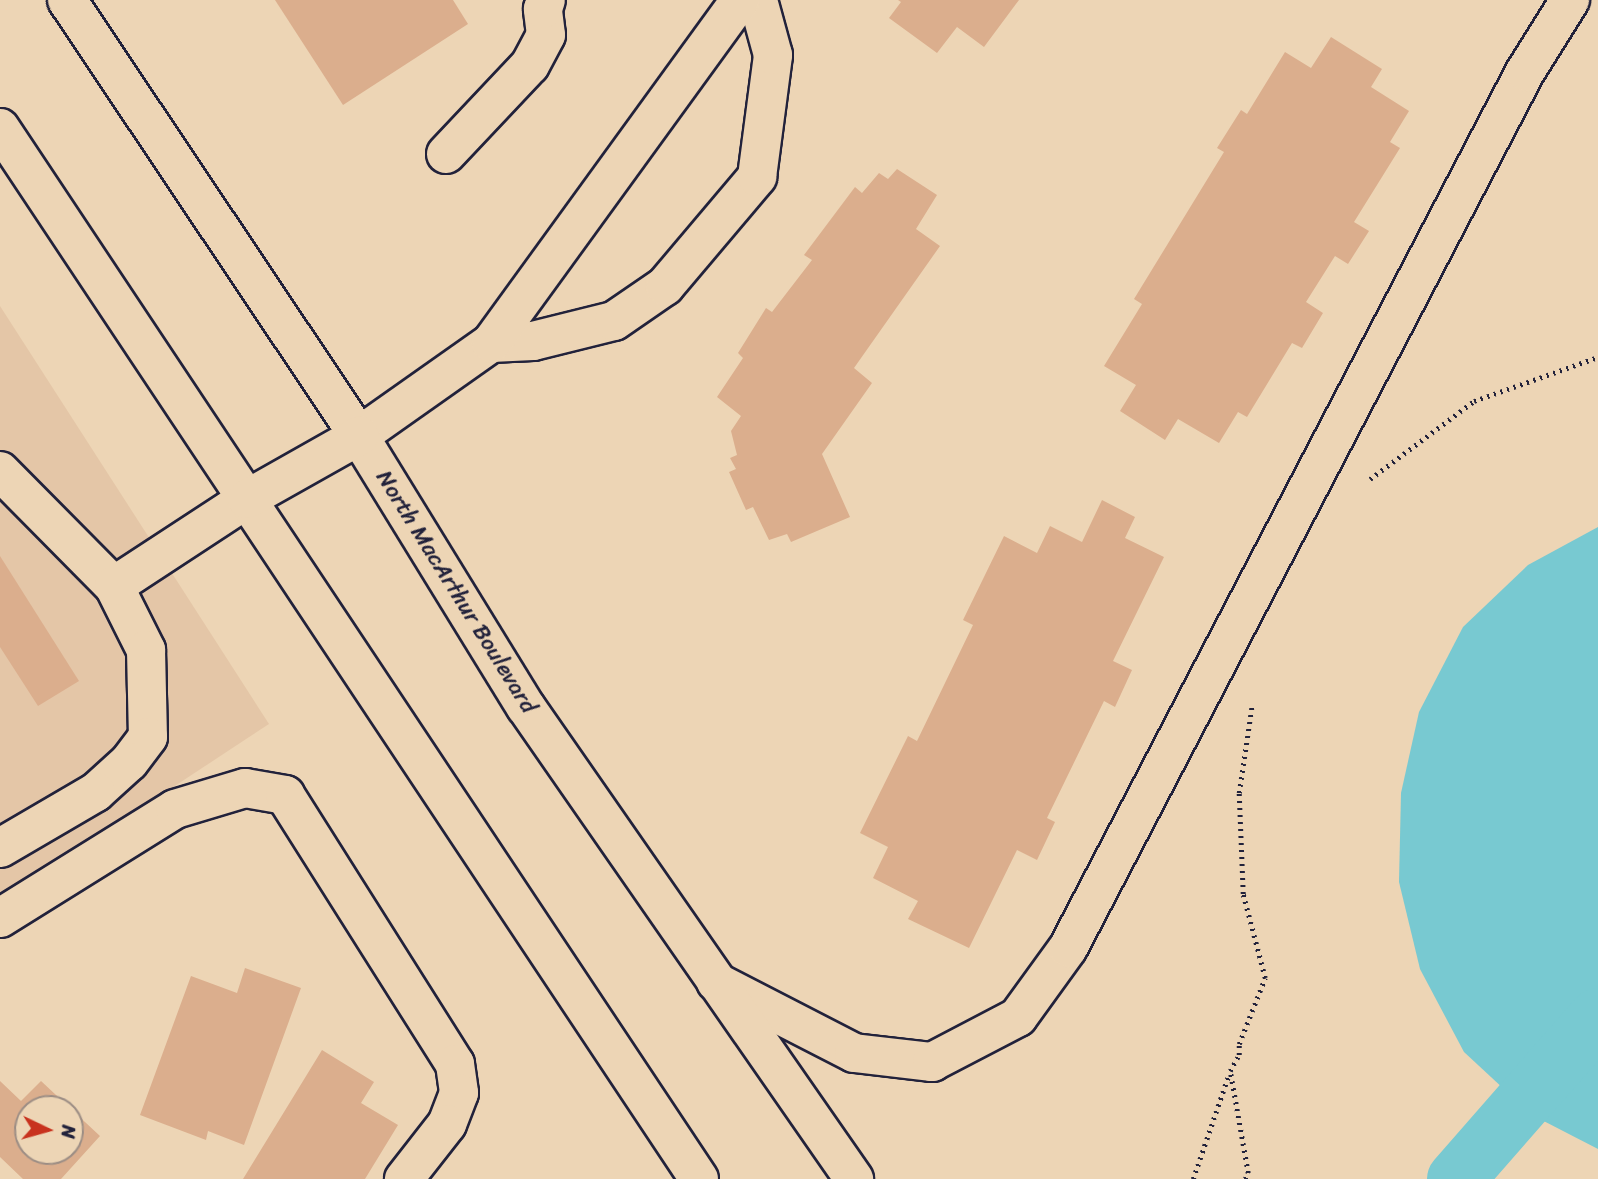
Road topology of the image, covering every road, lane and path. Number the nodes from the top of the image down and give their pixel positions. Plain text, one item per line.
1 (67, 0) edge
2 (546, 0) edge
3 (740, 0) edge
4 (758, 0) edge
5 (1570, 0) edge
6 (0, 128) edge
7 (446, 154) dead end
8 (491, 343) junction
9 (1598, 357) edge
10 (359, 436) junction
11 (0, 471) edge
12 (1363, 484) dead end
13 (247, 499) junction
14 (114, 586) junction
15 (1253, 702) dead end
16 (0, 848) edge
17 (0, 918) edge
18 (716, 982) junction
19 (1230, 1071) junction
20 (404, 1179) edge
21 (699, 1179) edge
22 (854, 1179) edge
23 (1192, 1179) edge
24 (1245, 1179) edge

1 - 10 main road, North MacArthur Boulevard
2 - 7 main road
3 - 8 main road
4 - 8 main road
5 - 18 main road
6 - 13 main road
8 - 10 main road
9 - 12 path
10 - 13 main road
10 - 18 main road, North MacArthur Boulevard
11 - 14 main road
13 - 14 main road
13 - 21 main road
14 - 16 main road
15 - 19 path
17 - 20 main road
18 - 22 main road, North MacArthur Boulevard
19 - 23 path
19 - 24 path

